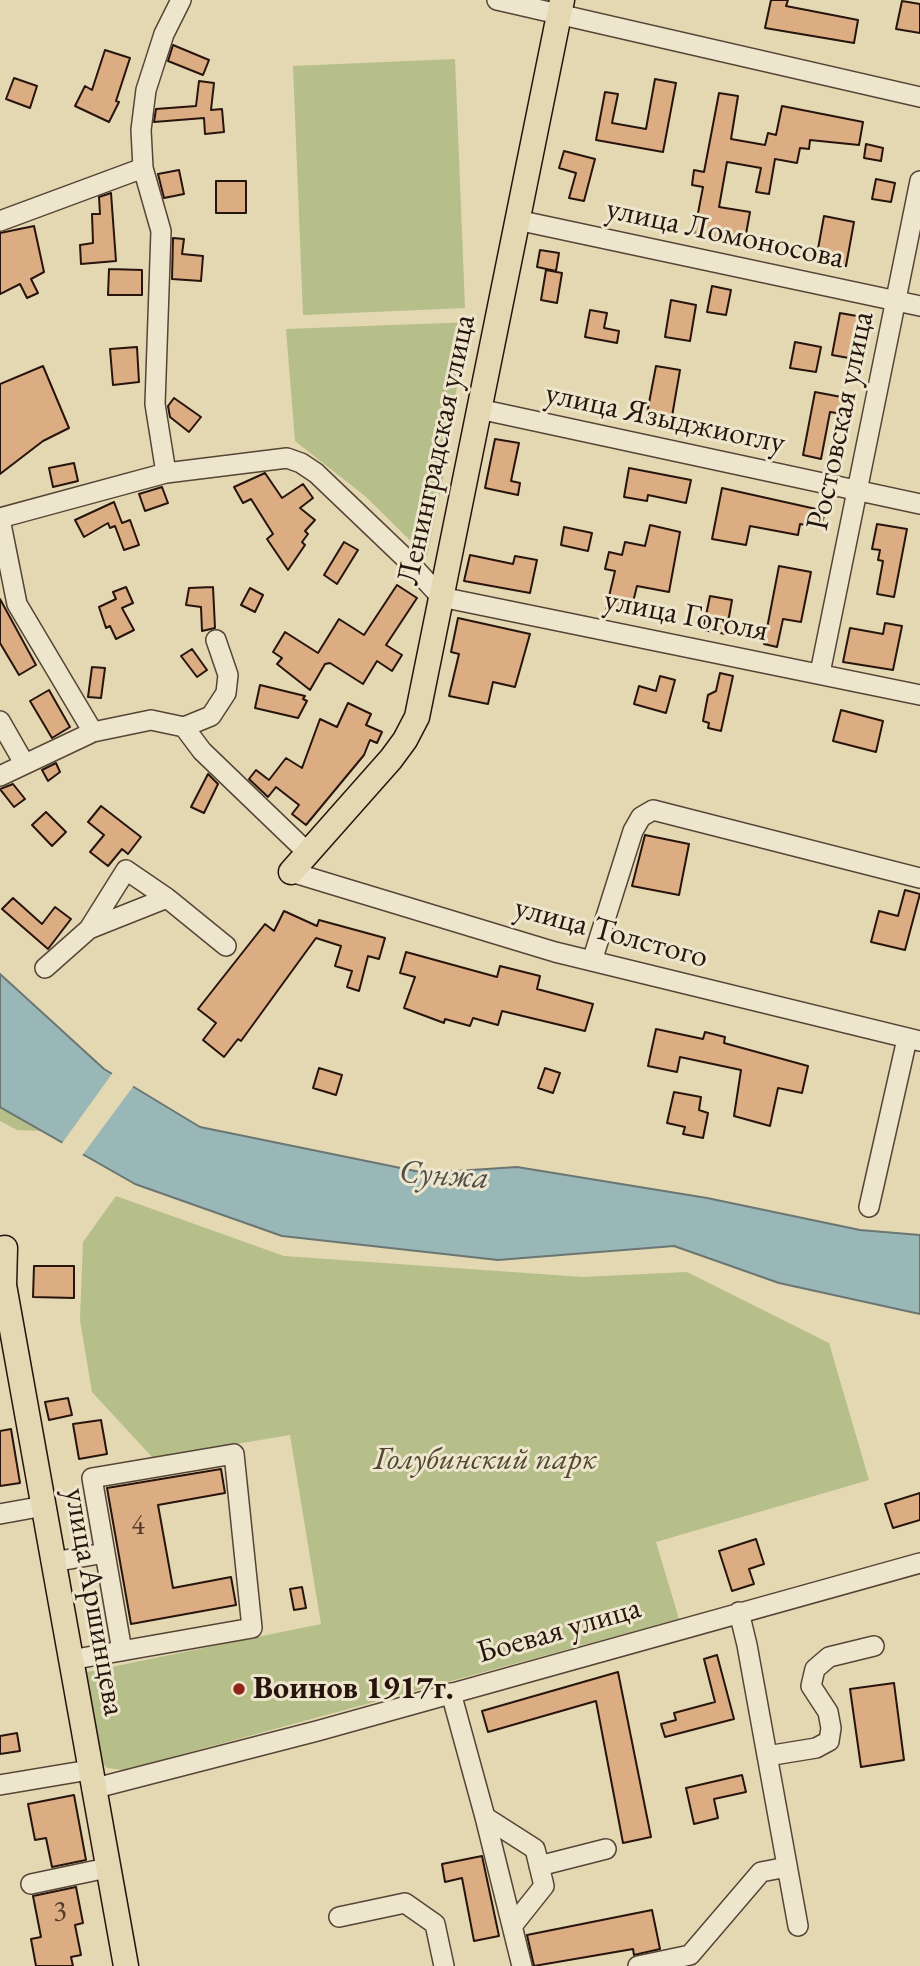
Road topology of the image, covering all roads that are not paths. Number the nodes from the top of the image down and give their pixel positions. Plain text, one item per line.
1 (181, 0) edge
2 (498, 0) edge
3 (561, 8) edge
4 (920, 97) edge
5 (143, 168) junction
6 (920, 181) edge
7 (517, 220) junction
8 (0, 221) edge
9 (896, 301) junction
10 (920, 306) edge
11 (479, 408) junction
12 (166, 473) junction
13 (857, 491) junction
14 (920, 504) edge
15 (0, 519) edge
16 (440, 597) junction
17 (216, 640) dead end
18 (820, 673) junction
19 (920, 695) edge
20 (0, 721) edge
21 (184, 727) junction
22 (93, 732) junction
23 (24, 763) junction
24 (0, 776) edge
25 (308, 853) junction
26 (291, 872) joint
27 (920, 878) edge
28 (167, 898) junction
29 (89, 929) junction
30 (226, 946) dead end
31 (592, 961) junction
32 (45, 968) dead end
33 (914, 1040) edge
34 (869, 1207) dead end
35 (2, 1249) edge
36 (44, 1506) junction
37 (0, 1514) edge
38 (105, 1553) junction
39 (53, 1562) junction
40 (920, 1563) edge
41 (739, 1612) junction
42 (874, 1646) dead end
43 (122, 1651) junction
44 (70, 1660) junction
45 (451, 1693) junction
46 (767, 1756) junction
47 (91, 1779) junction
48 (0, 1785) edge
49 (485, 1817) junction
50 (606, 1849) dead end
51 (539, 1866) junction
52 (787, 1867) junction
53 (107, 1868) junction
54 (31, 1884) dead end
55 (338, 1917) dead end
56 (513, 1925) junction
57 (798, 1926) dead end
58 (126, 1966) edge
59 (444, 1966) edge
60 (522, 1966) edge
61 (638, 1966) edge

1 - 5 street
2 - 3 street
3 - 4 street
3 - 7 main road, Ленинградская улица
5 - 8 street
5 - 12 street
6 - 9 street, Ростовская улица
7 - 9 street, улица Ломоносова
7 - 11 main road, Ленинградская улица
9 - 10 street, улица Ломоносова
9 - 13 street, Ростовская улица
11 - 13 street, улица Языджиоглу
11 - 16 main road, Ленинградская улица
12 - 15 street
12 - 16 street
13 - 14 street, улица Языджиоглу
13 - 18 street, Ростовская улица
15 - 22 street
16 - 18 street, улица Гоголя
16 - 25 main road, Ленинградская улица
17 - 21 street
18 - 19 street, улица Гоголя
20 - 23 street
21 - 22 street
21 - 25 street
22 - 23 street
23 - 24 street
25 - 26 main road, Ленинградская улица
26 - 31 street, улица Толстого
27 - 31 street
28 - 29 street
28 - 29 street
28 - 30 street
29 - 32 street
31 - 33 street, улица Толстого
33 - 34 street
35 - 36 main road, улица Аршинцева
36 - 37 street
36 - 39 main road, улица Аршинцева
38 - 39 street
38 - 43 street
38 - 43 street
39 - 44 main road, улица Аршинцева
40 - 41 street, Боевая улица
41 - 45 street, Боевая улица
41 - 46 street
42 - 46 street
43 - 44 street
44 - 47 main road, улица Аршинцева
45 - 47 street, Боевая улица
45 - 49 street
46 - 52 street
47 - 48 street, Боевая улица
47 - 53 main road, улица Аршинцева
49 - 51 street
49 - 56 street
50 - 51 street
51 - 56 street
52 - 57 street
52 - 61 street
53 - 54 street
53 - 58 main road, улица Аршинцева
55 - 59 street
56 - 60 street

